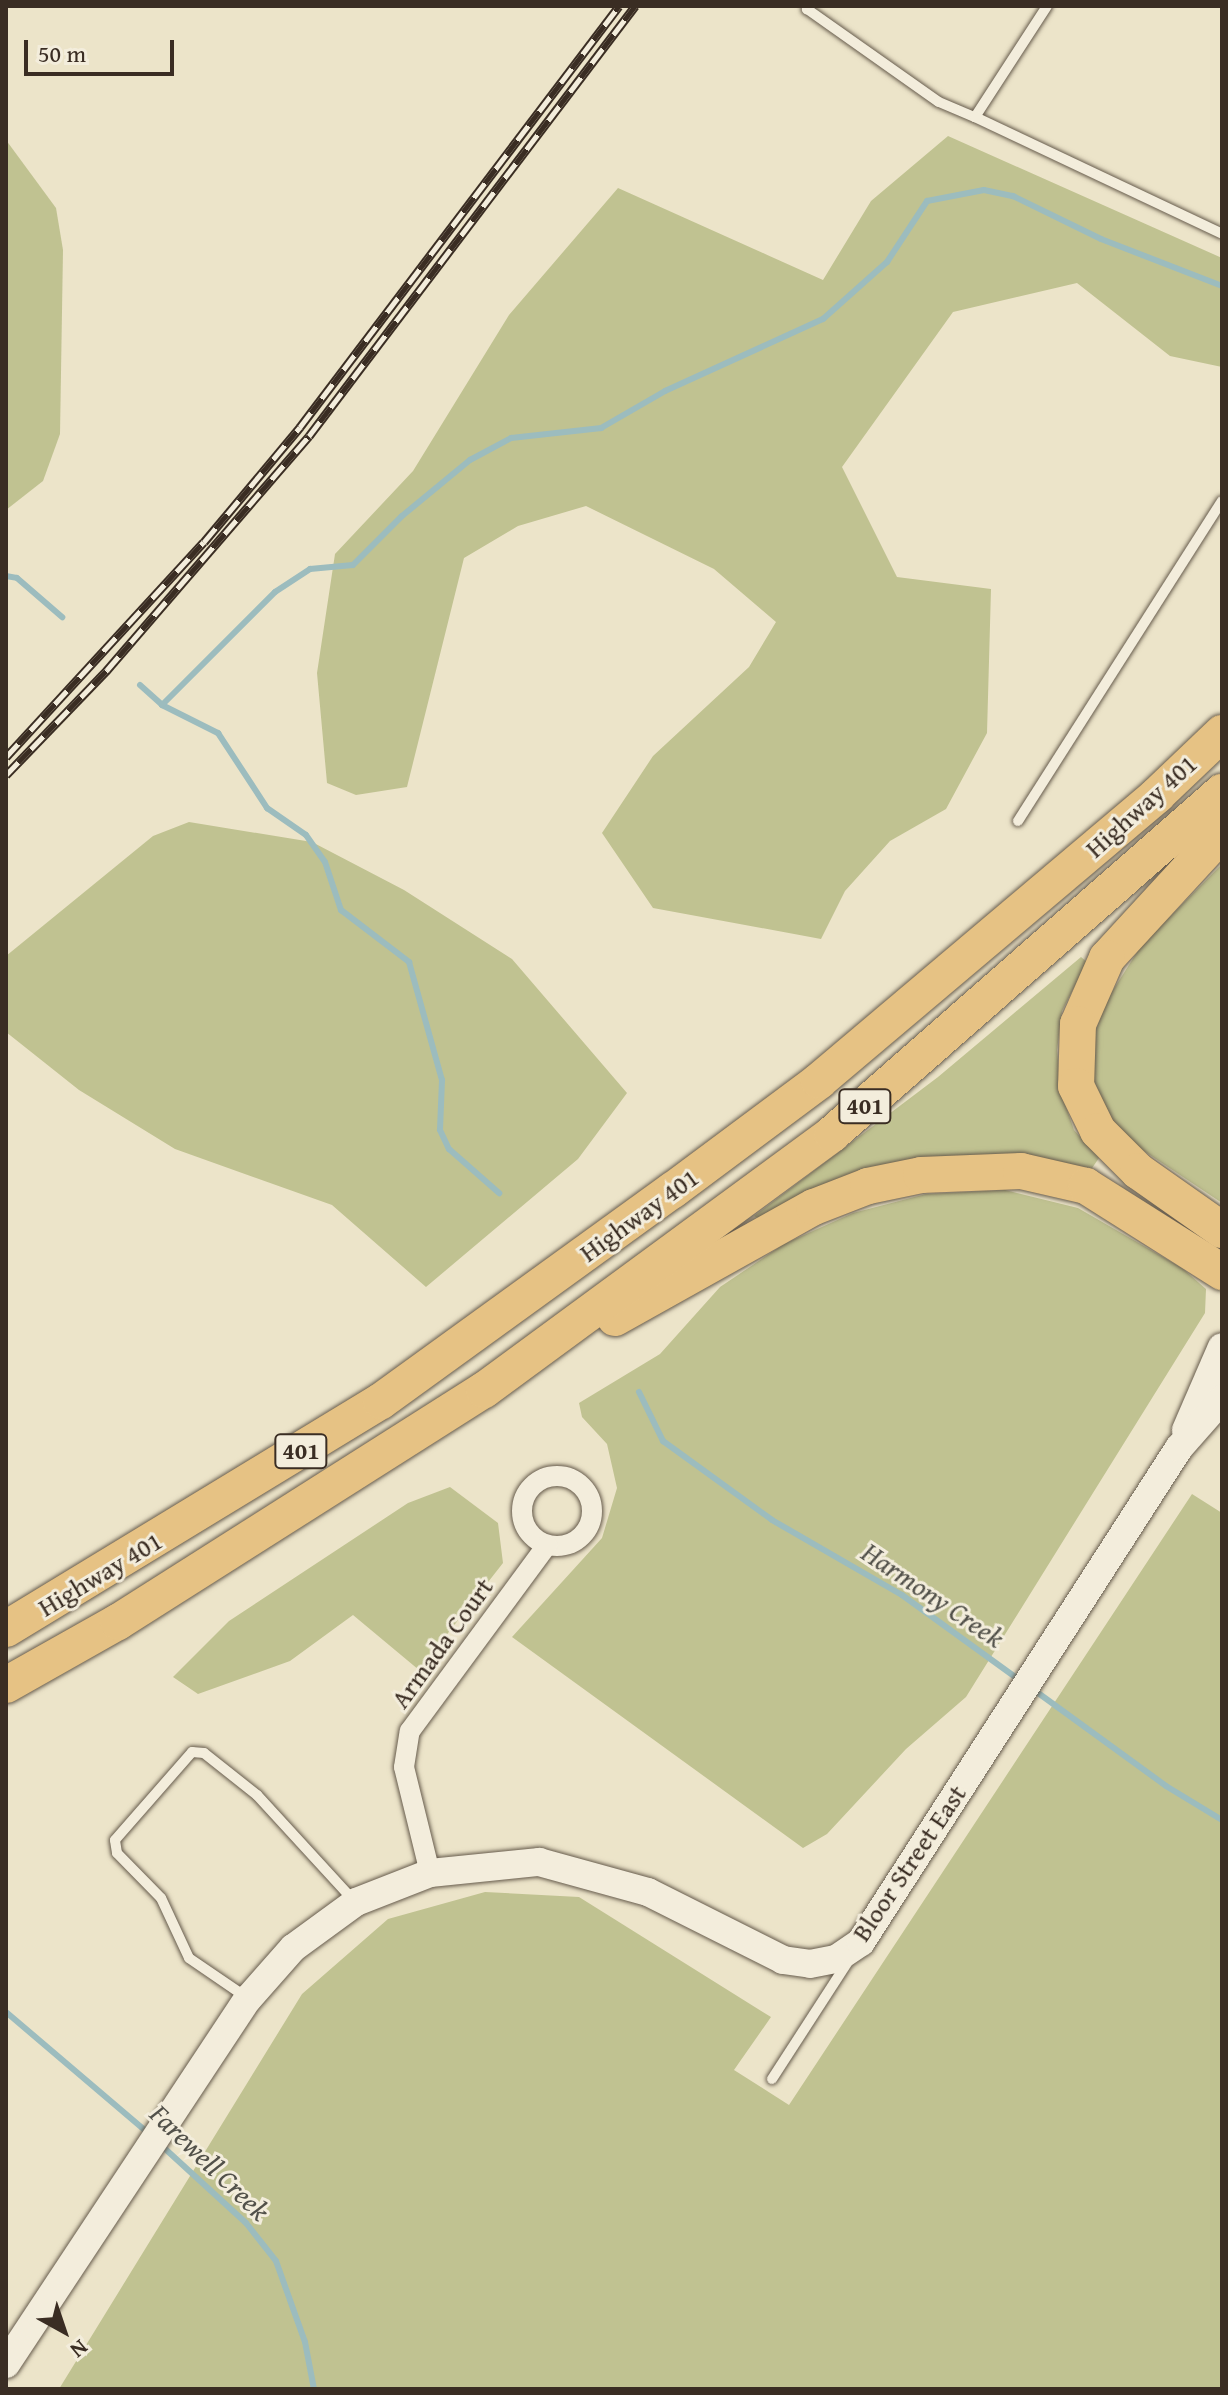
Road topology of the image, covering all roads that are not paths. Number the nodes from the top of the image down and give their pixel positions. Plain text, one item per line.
1 (1047, 6) edge
2 (806, 7) edge
3 (975, 117) junction
4 (1222, 234) edge
5 (1222, 501) edge
6 (1222, 733) edge
7 (1222, 792) edge
8 (1018, 821) dead end
9 (1222, 833) edge
10 (1222, 1230) edge
11 (1222, 1272) edge
12 (1222, 1347) edge
13 (484, 1390) junction
14 (1222, 1399) edge
15 (1179, 1448) junction
16 (547, 1545) dead end
17 (6, 1629) edge
18 (6, 1685) edge
19 (430, 1873) junction
20 (356, 1902) junction
21 (861, 1942) junction
22 (248, 1999) junction
23 (772, 2079) dead end
24 (11, 2346) edge

1 - 3 lane
2 - 3 lane
3 - 4 lane
5 - 8 lane
6 - 17 highway, Highway 401 / 401
7 - 13 highway, Highway 401 / 401
9 - 10 highway
11 - 13 highway
12 - 15 main road, Bloor Street East
13 - 18 highway, Highway 401 / 401
14 - 15 main road, Bloor Street East
15 - 21 main road, Bloor Street East
16 - 19 street, Armada Court
19 - 20 main road, Bloor Street East
19 - 21 main road, Bloor Street East
20 - 22 main road, Bloor Street East
20 - 22 lane
21 - 23 lane
22 - 24 main road, Bloor Street East

